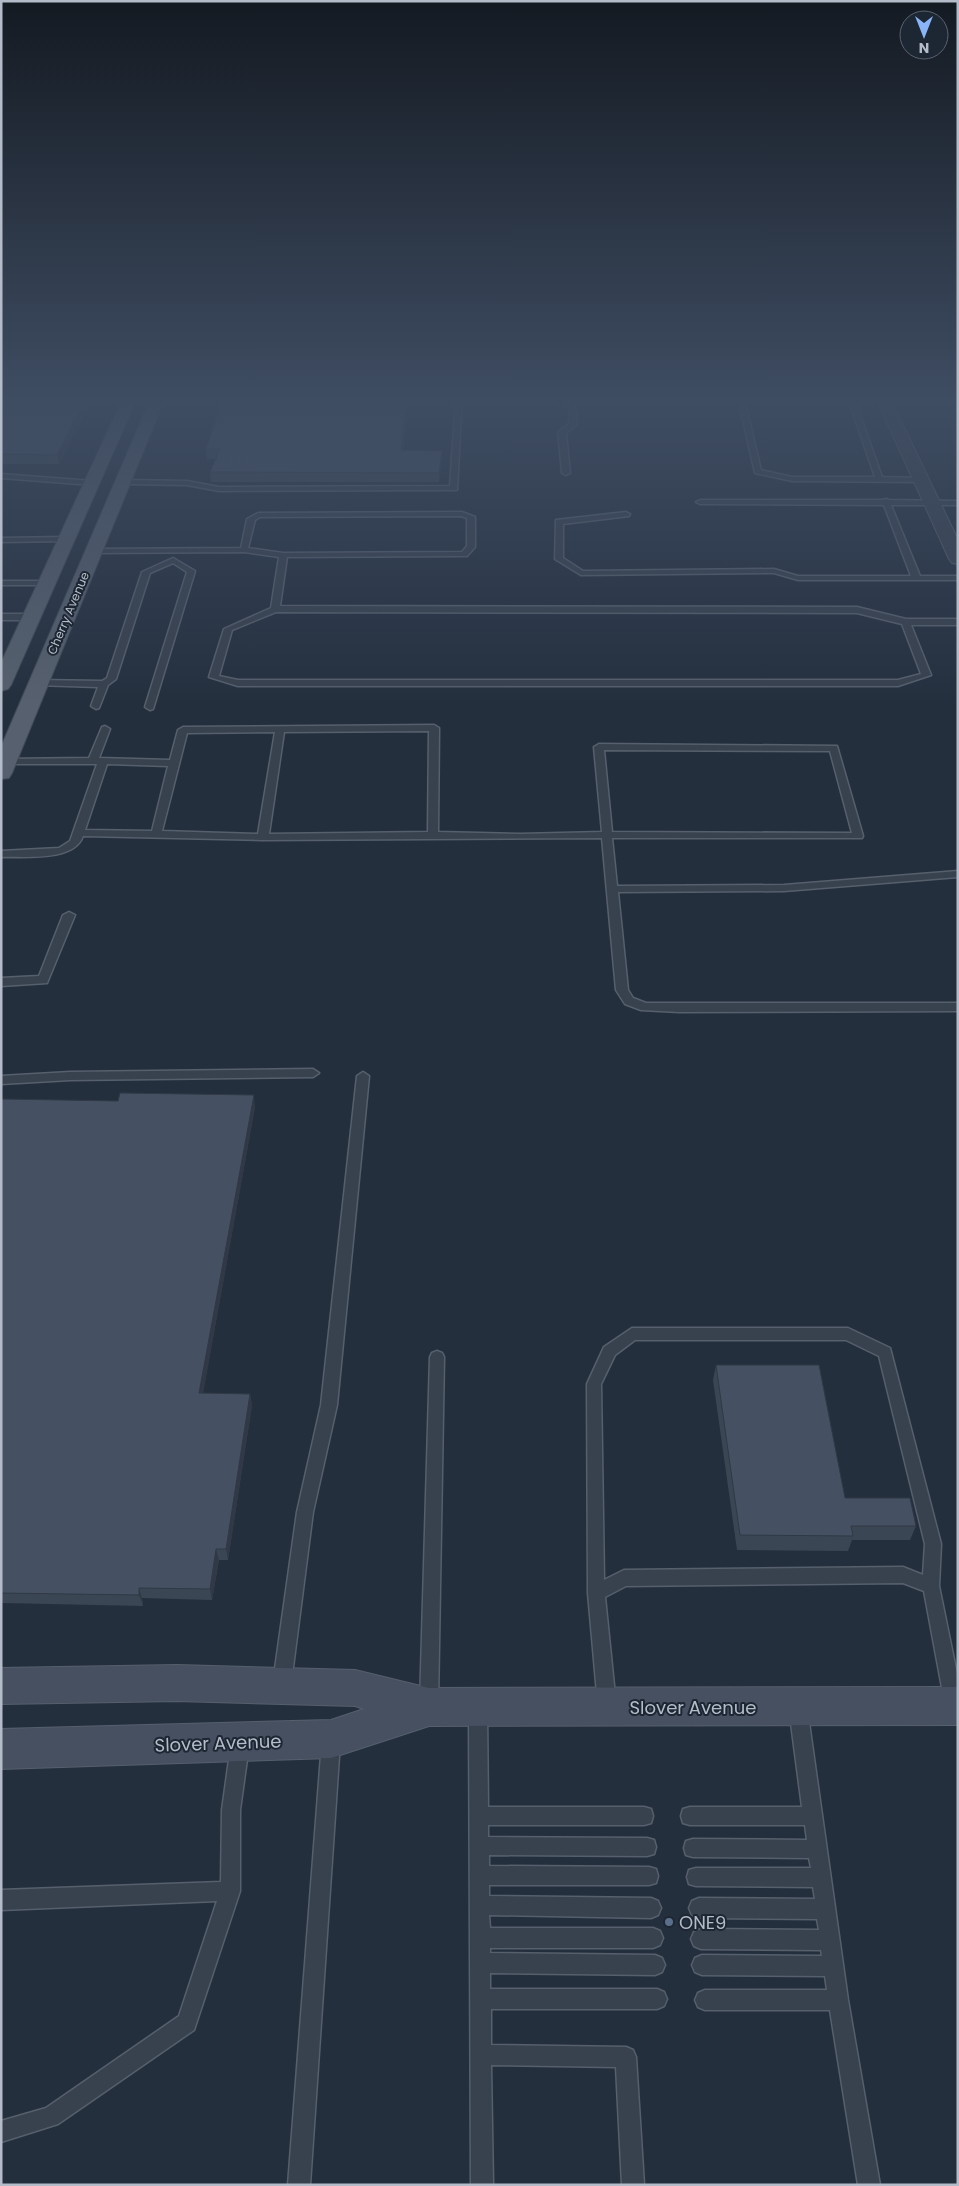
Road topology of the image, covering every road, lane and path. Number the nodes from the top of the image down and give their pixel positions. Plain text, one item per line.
1 (84, 500) edge
2 (115, 500) edge
3 (886, 501) junction
4 (700, 502) dead end
5 (932, 502) junction
6 (958, 502) edge
7 (626, 514) dead end
8 (1, 540) edge
9 (66, 540) junction
10 (244, 550) junction
11 (94, 551) junction
12 (283, 554) junction
13 (174, 555) junction
14 (958, 559) edge
15 (958, 578) edge
16 (917, 579) junction
17 (49, 582) junction
18 (1, 583) edge
19 (276, 609) junction
20 (1, 617) edge
21 (31, 617) junction
22 (906, 622) junction
23 (958, 622) edge
24 (38, 683) junction
25 (104, 684) junction
26 (1, 685) edge
27 (96, 706) dead end
28 (150, 707) dead end
29 (105, 729) dead end
30 (280, 729) junction
31 (98, 761) junction
32 (174, 763) junction
33 (4, 767) edge
34 (79, 833) junction
35 (156, 834) junction
36 (433, 835) junction
37 (607, 835) junction
38 (262, 837) junction
39 (1, 854) edge
40 (958, 874) edge
41 (612, 889) junction
42 (69, 915) dead end
43 (1, 982) edge
44 (958, 1007) edge
45 (312, 1073) dead end
46 (363, 1076) dead end
47 (1, 1080) edge
48 (437, 1357) dead end
49 (931, 1586) junction
50 (596, 1593) junction
51 (1, 1686) edge
52 (281, 1686) junction
53 (429, 1706) junction
54 (478, 1706) junction
55 (798, 1706) junction
56 (956, 1706) edge
57 (607, 1707) junction
58 (331, 1739) junction
59 (240, 1743) junction
60 (1, 1749) edge
61 (479, 1816) junction
62 (644, 1816) dead end
63 (690, 1816) dead end
64 (813, 1816) junction
65 (479, 1846) junction
66 (647, 1847) dead end
67 (693, 1848) dead end
68 (818, 1849) junction
69 (480, 1875) junction
70 (649, 1876) dead end
71 (696, 1877) dead end
72 (822, 1878) junction
73 (230, 1891) junction
74 (1, 1900) edge
75 (480, 1905) junction
76 (651, 1908) dead end
77 (699, 1908) dead end
78 (826, 1909) junction
79 (480, 1938) junction
80 (653, 1938) dead end
81 (701, 1939) dead end
82 (830, 1940) junction
83 (480, 1963) junction
84 (654, 1965) dead end
85 (702, 1965) dead end
86 (834, 1966) junction
87 (481, 1999) junction
88 (657, 1999) dead end
89 (705, 2000) dead end
90 (838, 2000) junction
91 (481, 2055) junction
92 (1, 2132) edge
93 (299, 2185) edge
94 (482, 2185) edge
95 (633, 2185) edge
96 (869, 2185) edge

1 - 9 main road
2 - 11 main road, Cherry Avenue
3 - 4 lane
3 - 5 lane
3 - 16 lane
5 - 6 lane
5 - 14 street
7 - 16 lane
8 - 9 lane
9 - 17 main road
10 - 12 lane
10 - 12 lane
10 - 13 lane
11 - 13 lane
11 - 24 main road, Cherry Avenue
12 - 19 lane
13 - 25 lane
13 - 28 lane
15 - 16 lane
17 - 18 lane
17 - 21 main road
19 - 22 lane
19 - 22 lane
20 - 21 lane
21 - 26 main road
22 - 23 lane
24 - 25 lane
24 - 33 main road, Cherry Avenue
25 - 27 lane
29 - 31 lane
30 - 32 lane
30 - 36 lane
30 - 38 lane
31 - 32 lane
31 - 33 lane
31 - 34 lane
32 - 35 lane
34 - 35 lane
34 - 39 lane
35 - 38 lane
36 - 37 lane
36 - 38 lane
37 - 37 lane
37 - 41 lane
40 - 41 lane
41 - 44 lane
42 - 43 lane
45 - 47 lane
46 - 52 lane
48 - 53 lane
49 - 50 lane
49 - 50 lane
49 - 56 lane
50 - 57 lane
51 - 52 main road, Slover Avenue
52 - 53 main road, Slover Avenue
53 - 54 main road, Slover Avenue
53 - 58 main road, Slover Avenue
54 - 57 main road, Slover Avenue
54 - 61 lane
55 - 56 main road, Slover Avenue
55 - 57 main road, Slover Avenue
55 - 64 lane
58 - 59 main road, Slover Avenue
58 - 93 lane
59 - 60 main road, Slover Avenue
59 - 73 lane
61 - 62 lane
61 - 65 lane
63 - 64 lane
64 - 68 lane
65 - 66 lane
65 - 69 lane
67 - 68 lane
68 - 72 lane
69 - 70 lane
69 - 75 lane
71 - 72 lane
72 - 78 lane
73 - 74 lane
73 - 92 lane
75 - 76 lane
75 - 79 lane
77 - 78 lane
78 - 82 lane
79 - 80 lane
79 - 83 lane
81 - 82 lane
82 - 86 lane
83 - 84 lane
83 - 87 lane
85 - 86 lane
86 - 90 lane
87 - 88 lane
87 - 91 lane
89 - 90 lane
90 - 96 lane
91 - 94 lane
91 - 95 lane

